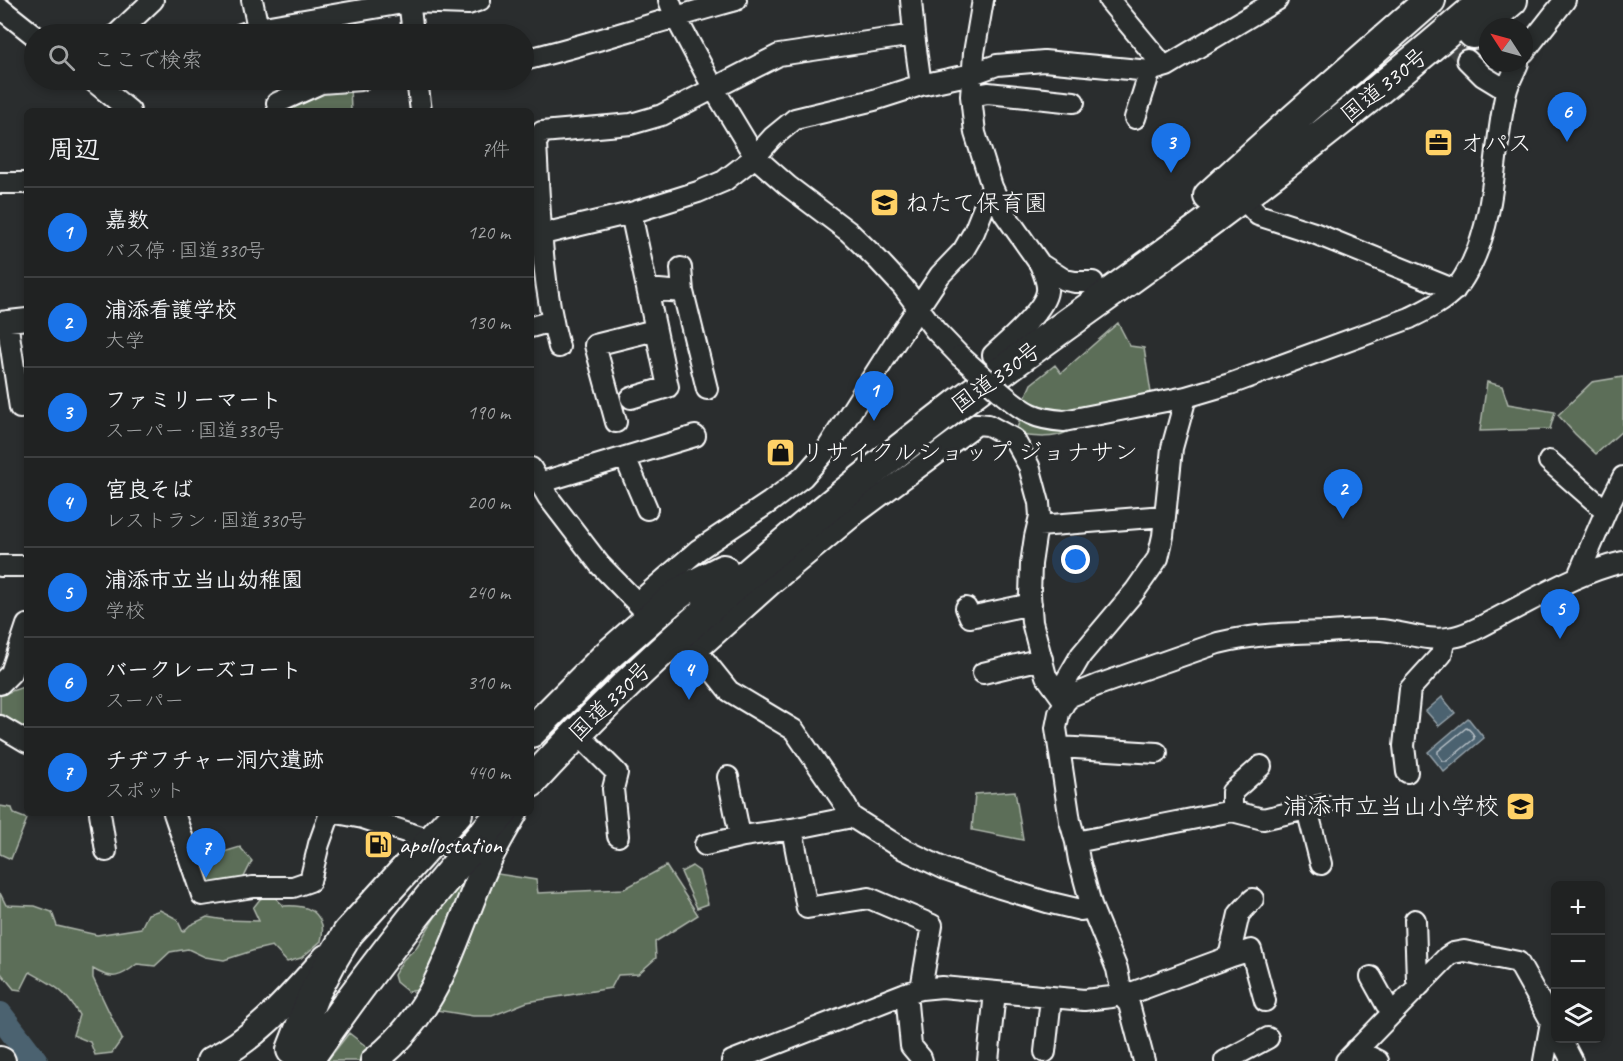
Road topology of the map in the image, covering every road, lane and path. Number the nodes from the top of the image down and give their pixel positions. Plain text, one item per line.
1 (153, 0) edge
2 (252, 0) edge
3 (480, 0) edge
4 (736, 0) edge
5 (911, 0) edge
6 (1109, 0) edge
7 (1277, 0) edge
8 (1430, 0) edge
9 (1455, 0) edge
10 (1485, 0) edge
11 (1512, 0) edge
12 (1565, 0) edge
13 (409, 1) edge
14 (981, 1) edge
15 (0, 8) edge
16 (672, 8) edge
17 (128, 24) edge
18 (250, 24) edge
19 (287, 24) edge
20 (412, 24) edge
21 (24, 26) edge
22 (914, 35) junction
23 (1533, 41) edge
24 (534, 58) edge
25 (1467, 60) tunnel mouth
26 (1156, 69) junction
27 (1514, 72) edge
28 (972, 74) junction
29 (921, 85) junction
30 (714, 89) junction
31 (104, 90) edge
32 (306, 90) edge
33 (418, 90) edge
34 (1506, 90) junction
35 (971, 96) junction
36 (1074, 102) dead end
37 (278, 103) dead end
38 (126, 108) edge
39 (421, 108) edge
40 (1135, 118) dead end
41 (534, 142) edge
42 (755, 158) junction
43 (534, 166) edge
44 (0, 183) edge
45 (24, 183) edge
46 (992, 187) junction
47 (1224, 203) junction
48 (631, 213) junction
49 (537, 236) edge
50 (1040, 264) junction
51 (681, 268) dead end
52 (1093, 282) junction
53 (647, 289) junction
54 (1455, 290) junction
55 (683, 292) junction
56 (918, 309) junction
57 (24, 319) edge
58 (552, 321) junction
59 (4, 322) edge
60 (534, 326) edge
61 (655, 330) junction
62 (559, 347) dead end
63 (993, 355) junction
64 (707, 389) dead end
65 (1186, 397) junction
66 (631, 398) dead end
67 (20, 408) dead end
68 (616, 422) dead end
69 (695, 435) dead end
70 (625, 457) junction
71 (1549, 461) dead end
72 (535, 475) edge
73 (1623, 477) edge
74 (647, 509) dead end
75 (1606, 511) junction
76 (1164, 516) junction
77 (1039, 526) junction
78 (1623, 562) edge
79 (24, 566) edge
80 (0, 567) edge
81 (723, 570) junction
82 (1578, 576) junction
83 (1031, 604) junction
84 (966, 608) dead end
85 (644, 610) junction
86 (24, 634) edge
87 (1445, 639) junction
88 (689, 642) junction
89 (1042, 659) junction
90 (983, 673) dead end
91 (0, 684) edge
92 (1065, 702) junction
93 (0, 726) edge
94 (534, 729) edge
95 (577, 733) junction
96 (24, 740) edge
97 (1059, 747) junction
98 (534, 752) edge
99 (1157, 753) dead end
100 (1261, 766) dead end
101 (1407, 772) dead end
102 (728, 777) dead end
103 (534, 779) edge
104 (1232, 811) junction
105 (100, 816) edge
106 (175, 816) edge
107 (329, 816) edge
108 (353, 816) edge
109 (456, 816) edge
110 (475, 816) edge
111 (499, 816) edge
112 (512, 816) edge
113 (852, 817) junction
114 (792, 829) junction
115 (618, 836) dead end
116 (740, 836) junction
117 (421, 837) dead end
118 (1076, 842) junction
119 (705, 845) dead end
120 (106, 851) dead end
121 (1321, 864) dead end
122 (1253, 898) dead end
123 (1092, 908) junction
124 (1415, 920) dead end
125 (365, 947) junction
126 (1229, 957) junction
127 (1371, 977) dead end
128 (1420, 985) junction
129 (914, 991) junction
130 (995, 992) junction
131 (1119, 993) junction
132 (1051, 998) junction
133 (1265, 1001) dead end
134 (1393, 1012) junction
135 (1551, 1021) edge
136 (1268, 1038) dead end
137 (1551, 1043) edge
138 (1563, 1043) edge
139 (1045, 1052) dead end
140 (1351, 1055) edge
141 (294, 1057) edge
142 (210, 1061) edge
143 (374, 1061) edge
144 (732, 1061) edge
145 (922, 1061) edge
146 (988, 1061) edge
147 (1144, 1061) edge
148 (1225, 1061) edge
149 (1378, 1061) edge
150 (1544, 1061) edge
151 (1572, 1061) edge

1 - 17 street
2 - 18 street
3 - 13 street
4 - 16 street
5 - 22 street
6 - 26 street
7 - 26 street
8 - 47 highway
9 - 47 highway, 国道330号
10 - 47 highway, 国道330号
11 - 47 highway
12 - 23 street
13 - 19 street
13 - 20 street
14 - 28 street
15 - 21 street
16 - 24 street
16 - 30 street
22 - 29 street
22 - 30 street
25 - 34 street
26 - 28 street
26 - 40 street
27 - 34 street
28 - 29 street
28 - 35 street
29 - 42 street
30 - 41 street
30 - 42 street
31 - 38 street
32 - 37 street
33 - 39 street
34 - 54 street
35 - 36 street
35 - 46 street
42 - 48 street
42 - 56 street
43 - 49 street
44 - 45 street
46 - 50 street
46 - 56 street
47 - 52 highway, 国道330号
47 - 54 street
47 - 88 highway, 国道330号
48 - 49 street
48 - 53 street
49 - 58 street
50 - 52 street
50 - 63 street
51 - 55 street
52 - 63 highway, 国道330号
53 - 55 street
53 - 61 street
54 - 65 street
55 - 64 street
56 - 65 street, bridge
56 - 85 street
57 - 59 street
58 - 60 street
58 - 62 street
59 - 67 street
61 - 66 street
61 - 68 street
63 - 81 highway, 国道330号
65 - 76 street
69 - 70 street
70 - 72 street
70 - 74 street
71 - 75 street
72 - 85 street
73 - 75 street
75 - 82 street
76 - 77 street
76 - 92 street
77 - 83 street
77 - 88 street
78 - 82 street
79 - 80 street
81 - 85 highway
81 - 98 highway, 国道330号
82 - 87 street
83 - 84 street
83 - 89 street
85 - 94 highway
86 - 91 street
87 - 92 street
87 - 101 street
88 - 95 highway, 国道330号
88 - 113 street
89 - 90 street
89 - 92 street
92 - 97 street
93 - 96 street
95 - 103 highway, 国道330号
95 - 115 street
97 - 99 street
97 - 118 street
100 - 104 street
102 - 116 street
104 - 118 street
104 - 121 street
105 - 120 street
106 - 107 street
108 - 117 street
109 - 125 highway
110 - 125 highway
111 - 125 highway
112 - 143 main road
113 - 114 street
113 - 123 street
114 - 116 street
114 - 129 street
116 - 119 street
118 - 123 street
122 - 126 street
123 - 131 street
124 - 128 street
125 - 141 highway
125 - 141 highway
125 - 142 main road
126 - 131 street
126 - 133 street
127 - 134 street
128 - 134 street
128 - 135 street
129 - 130 street
129 - 144 street
129 - 145 street
130 - 132 street
130 - 146 street
131 - 132 street
131 - 147 street
132 - 139 street
134 - 140 street
136 - 148 street
137 - 150 street
138 - 151 street
140 - 149 street

